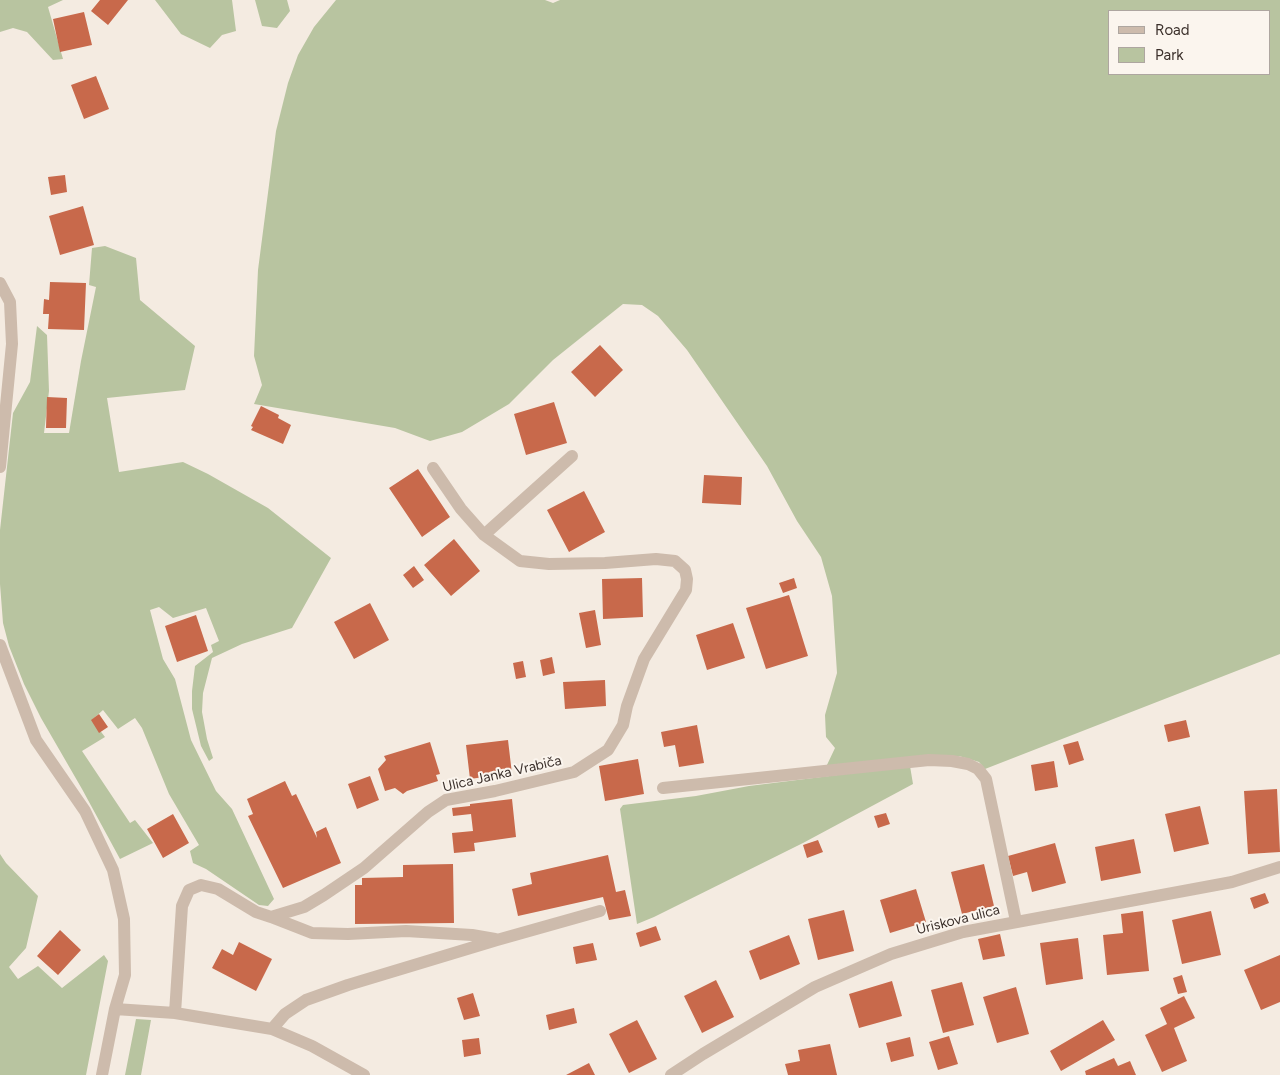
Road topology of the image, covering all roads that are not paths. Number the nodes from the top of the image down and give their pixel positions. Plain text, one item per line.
1 (0, 282) edge
2 (572, 456) dead end
3 (0, 467) edge
4 (433, 468) dead end
5 (484, 535) junction
6 (0, 645) edge
7 (663, 788) dead end
8 (1280, 867) edge
9 (600, 911) dead end
10 (271, 917) junction
11 (1016, 922) junction
12 (497, 940) junction
13 (115, 1009) junction
14 (175, 1013) junction
15 (272, 1029) junction
16 (102, 1075) edge
17 (364, 1075) edge
18 (671, 1075) edge

1 - 3 street
2 - 5 street
4 - 5 street, Ulica Janka Vrabiča
5 - 10 street, Ulica Janka Vrabiča
6 - 13 street
7 - 11 street
8 - 11 street, Uriskova ulica
9 - 12 street
10 - 12 street
10 - 14 street
11 - 18 street, Uriskova ulica
12 - 15 street
13 - 14 street
13 - 16 street
14 - 15 street
15 - 17 street

